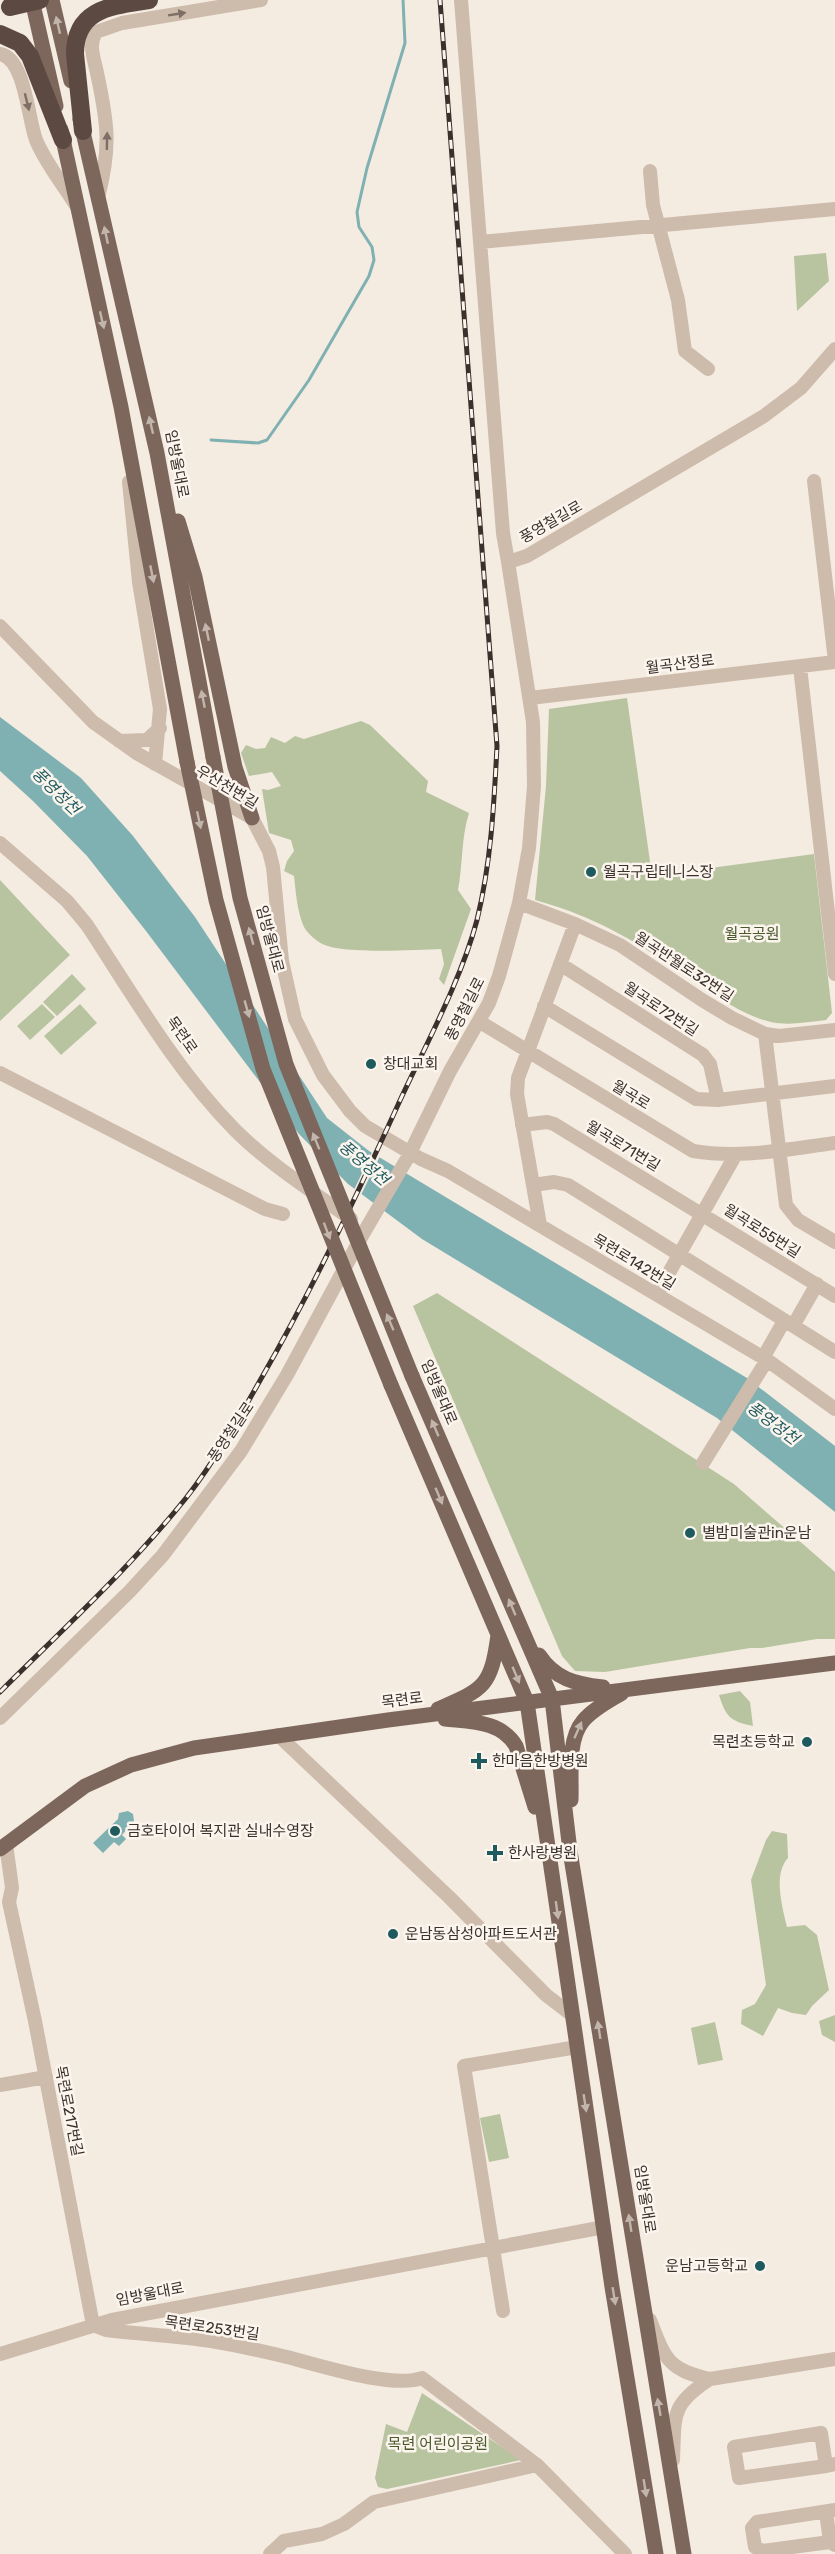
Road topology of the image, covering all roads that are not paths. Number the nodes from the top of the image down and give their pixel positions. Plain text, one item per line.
1 (32, 0) edge
2 (40, 0) edge
3 (52, 0) edge
4 (149, 0) edge
5 (261, 0) edge
6 (461, 0) edge
7 (5, 8) edge
8 (0, 34) edge
9 (0, 54) edge
10 (83, 131) junction
11 (63, 140) junction
12 (650, 171) dead end
13 (98, 198) junction
14 (76, 205) junction
15 (835, 209) edge
16 (658, 225) junction
17 (480, 242) junction
18 (835, 349) edge
19 (708, 369) dead end
20 (122, 415) junction
21 (157, 453) junction
22 (814, 481) dead end
23 (508, 562) junction
24 (0, 626) edge
25 (835, 661) edge
26 (800, 667) junction
27 (530, 699) junction
28 (160, 728) junction
29 (119, 741) junction
30 (155, 764) junction
31 (252, 818) junction
32 (0, 843) edge
33 (828, 850) edge
34 (519, 903) junction
35 (574, 924) junction
36 (560, 964) junction
37 (835, 974) edge
38 (544, 1006) junction
39 (480, 1022) junction
40 (835, 1030) edge
41 (765, 1034) junction
42 (528, 1052) junction
43 (0, 1073) edge
44 (835, 1086) edge
45 (772, 1093) junction
46 (718, 1100) junction
47 (522, 1125) junction
48 (835, 1143) edge
49 (778, 1150) junction
50 (736, 1154) junction
51 (410, 1155) junction
52 (533, 1185) junction
53 (283, 1214) dead end
54 (703, 1214) junction
55 (540, 1225) junction
56 (361, 1229) junction
57 (835, 1242) edge
58 (680, 1255) junction
59 (817, 1284) junction
60 (657, 1294) junction
61 (835, 1296) edge
62 (785, 1321) junction
63 (835, 1352) edge
64 (764, 1362) junction
65 (835, 1409) edge
66 (705, 1458) dead end
67 (523, 1632) junction
68 (498, 1635) junction
69 (835, 1663) edge
70 (627, 1690) junction
71 (552, 1699) junction
72 (527, 1702) junction
73 (421, 1716) junction
74 (0, 1718) edge
75 (278, 1735) junction
76 (3, 1846) edge
77 (570, 1851) junction
78 (549, 1852) junction
79 (3, 1903) edge
80 (572, 2015) junction
81 (577, 2047) junction
82 (46, 2077) junction
83 (0, 2085) edge
84 (604, 2227) junction
85 (493, 2248) junction
86 (643, 2301) junction
87 (503, 2311) dead end
88 (93, 2325) junction
89 (0, 2354) edge
90 (835, 2359) edge
91 (710, 2379) junction
92 (537, 2465) junction
93 (831, 2465) edge
94 (672, 2485) junction
95 (831, 2511) edge
96 (832, 2543) edge
97 (270, 2554) edge
98 (624, 2554) edge
99 (656, 2554) edge
100 (684, 2554) edge

1 - 11 main road
2 - 7 highway, bridge
10 -> 3 main road, 임방울대로
4 - 10 highway
13 -> 5 street
6 - 17 street
8 - 11 highway
9 -> 14 street
10 - 13 main road, 임방울대로
11 - 14 main road
12 - 16 street
21 -> 13 main road, 임방울대로
14 -> 20 main road
15 - 16 street
16 - 17 street
16 - 19 street
17 - 23 street
18 - 23 street, 풍영철길로
20 - 28 street
20 -> 68 main road, bridge
31 -> 21 main road
67 -> 21 main road, 임방울대로, bridge
22 - 25 street
23 - 27 street, 풍영철길로
24 - 29 street, 우산천변길
25 - 26 street, 월곡산정로
26 - 27 street, 월곡산정로
26 - 33 street
27 - 34 street, 풍영철길로
28 - 29 street
28 - 30 street
29 - 30 street, 우산천변길
30 - 31 street, 우산천변길
31 - 51 street, 우산천변길
32 - 56 street, 목련로
33 - 37 street
34 - 35 street, 월곡반월로32번길
34 - 39 street, 풍영철길로
35 - 36 street
35 - 41 street, 월곡반월로32번길
36 - 38 street
36 - 46 street, 월곡로72번길
38 - 42 street
38 - 46 street
39 - 42 street, 월곡로
39 - 51 street, 풍영철길로
40 - 41 street, 월곡반월로32번길
41 - 45 street
42 - 47 street
42 - 50 street, 월곡로
43 - 53 street
44 - 45 street
45 - 46 street
45 - 49 street
47 - 52 street
47 - 54 street, 월곡로71번길
48 - 49 street, 월곡로
49 - 50 street, 월곡로
49 - 57 street
50 - 54 street, 월곡로55번길
51 - 55 street, 목련로142번길
51 - 56 street, 풍영철길로
52 - 55 street
52 - 58 street
54 - 58 street, 월곡로55번길
54 - 59 street, 월곡로55번길
55 - 60 street, 목련로142번길
56 - 74 street, 풍영철길로
58 - 60 street, 월곡로55번길
58 - 62 street
59 - 61 street, 월곡로55번길
59 - 62 street
60 - 64 street, 목련로142번길
62 - 63 street
62 - 64 street
64 - 65 street, 목련로142번길
64 - 66 street
67 - 70 main road
67 - 71 main road, 임방울대로
68 -> 72 main road
68 - 73 main road
69 - 70 main road, 목련로
70 - 71 main road, 목련로
77 -> 70 main road
71 - 72 main road, 목련로
71 - 77 main road, 임방울대로
72 - 73 main road, 목련로
72 - 78 main road
73 - 75 main road, 목련로
73 - 78 main road
75 - 76 main road, 목련로
75 - 80 street
76 - 79 street, 목련로217번길
77 - 78 main road
86 -> 77 main road, 임방울대로
78 -> 80 main road
79 - 82 street, 목련로217번길
80 - 81 main road
81 -> 84 main road
81 - 85 street
82 - 83 street
82 - 88 street, 목련로217번길
84 - 85 street, 임방울대로
84 -> 99 main road
85 - 87 street
85 - 88 street, 임방울대로
86 - 91 street
94 -> 86 main road, 임방울대로
88 - 89 street
88 - 92 street, 목련로253번길
90 - 91 street
91 - 94 street
92 - 97 street
92 - 98 street
93 - 93 street
94 - 100 main road, 임방울대로
95 - 96 street
95 - 96 street

